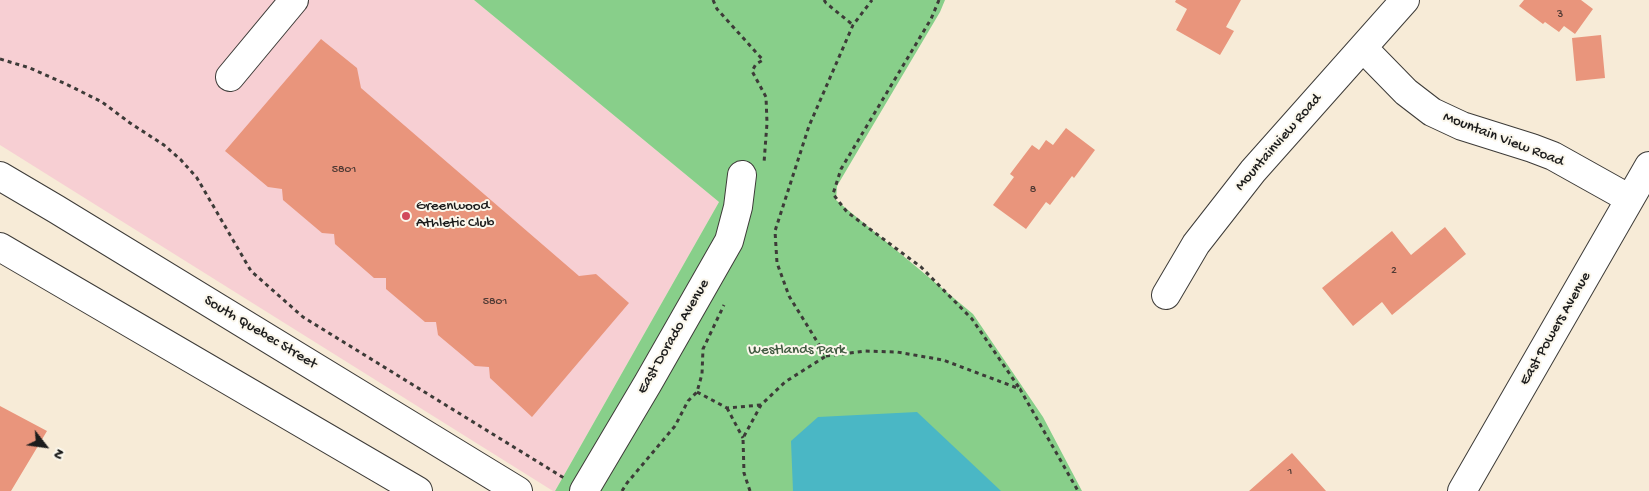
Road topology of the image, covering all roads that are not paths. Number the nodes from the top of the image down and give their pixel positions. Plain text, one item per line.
1 (294, 0) edge
2 (1405, 0) edge
3 (1363, 48) junction
4 (230, 77) dead end
5 (1649, 166) edge
6 (742, 175) dead end
7 (0, 176) edge
8 (1630, 199) junction
9 (0, 247) edge
10 (1166, 295) dead end
11 (418, 491) edge
12 (518, 491) edge
13 (584, 491) edge
14 (1462, 491) edge

1 - 4 main road
2 - 3 main road, Mountainview Road
3 - 8 main road, Mountain View Road
3 - 10 main road, Mountainview Road
5 - 8 main road, East Powers Avenue
6 - 13 main road, East Dorado Avenue
7 - 12 main road, South Quebec Street
8 - 14 main road, East Powers Avenue
9 - 11 main road

